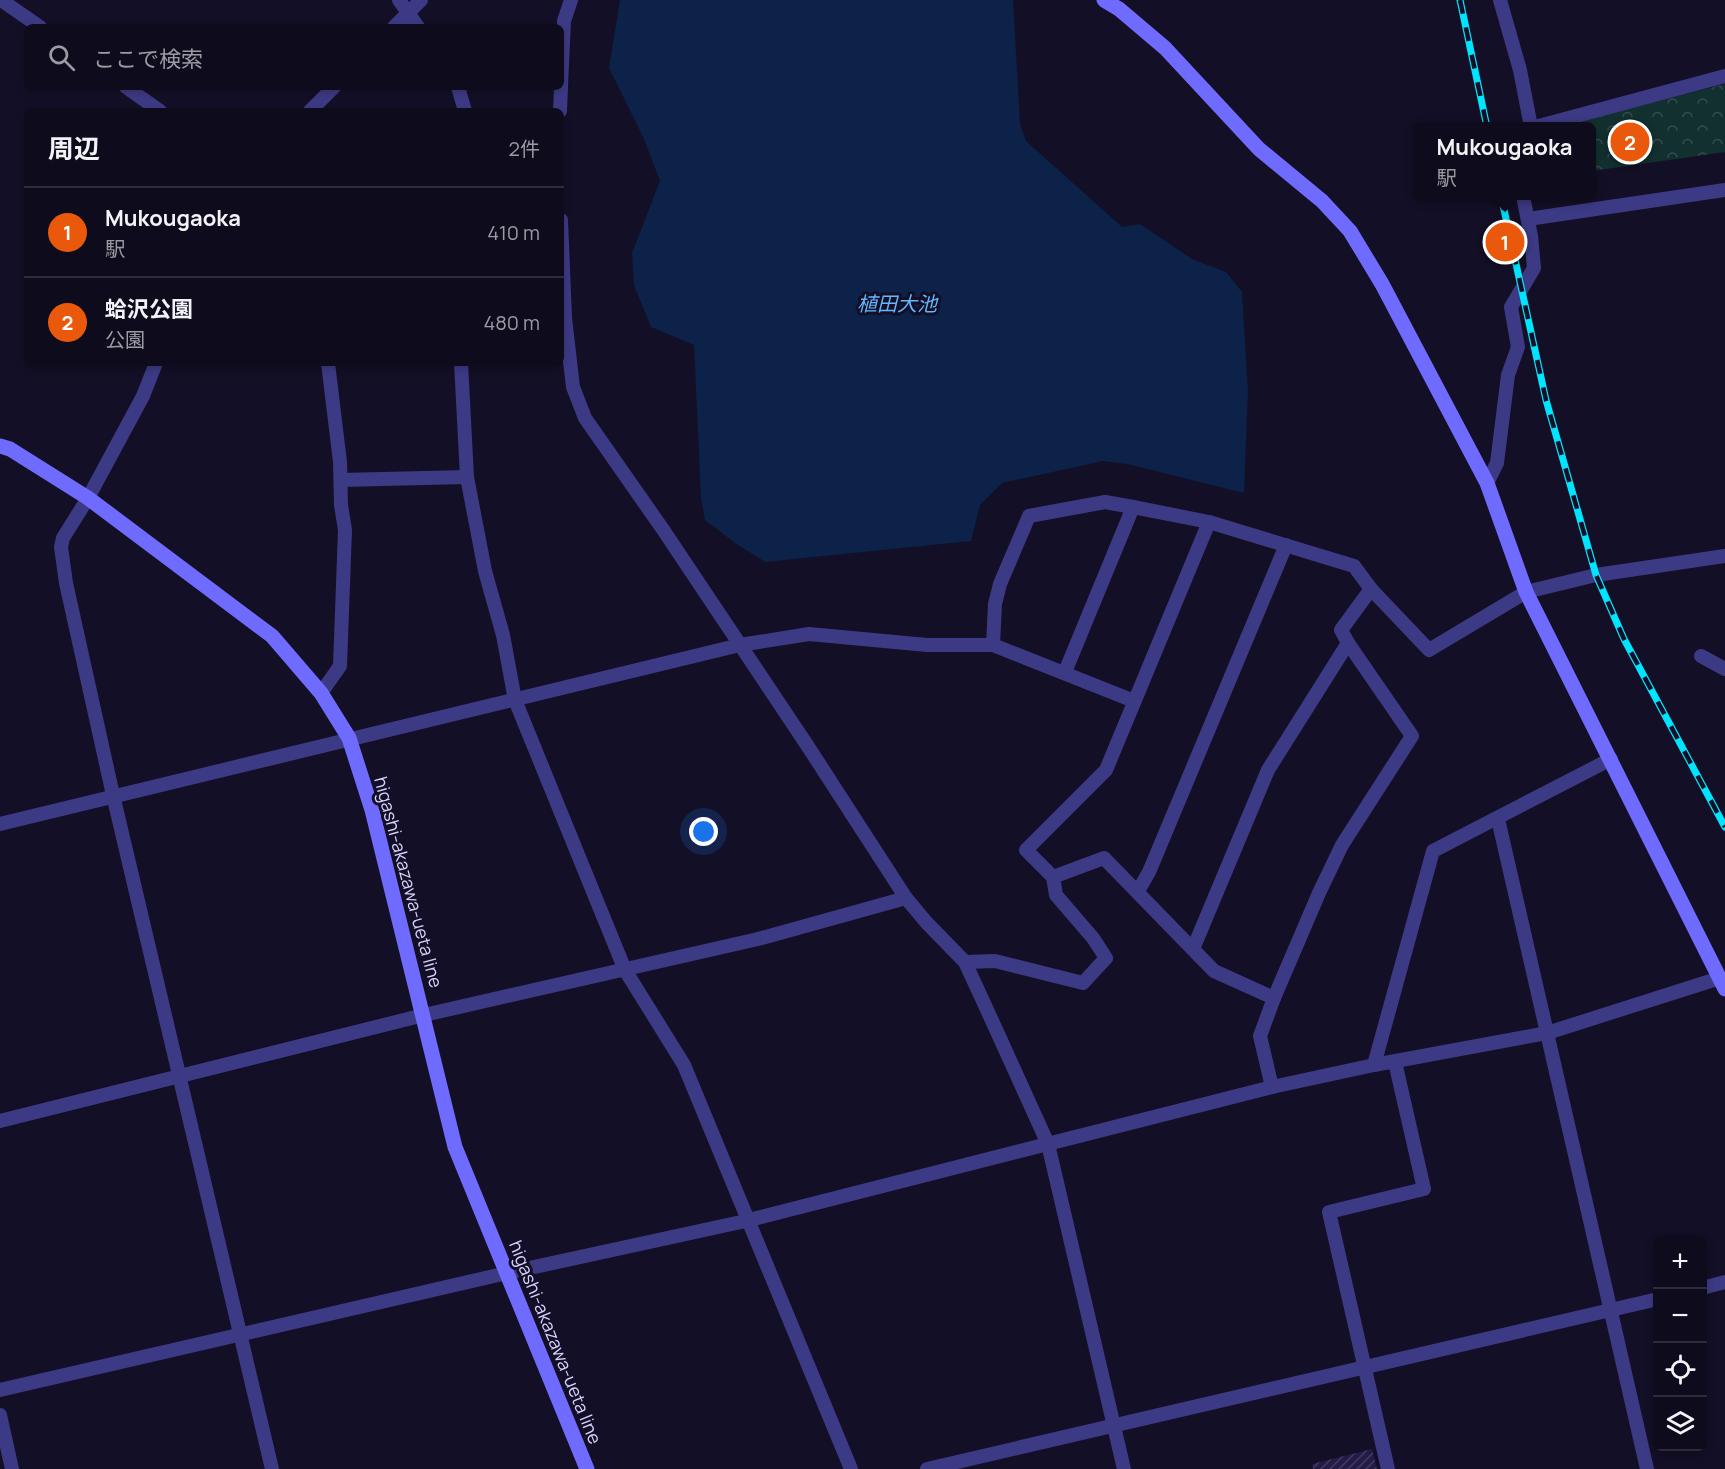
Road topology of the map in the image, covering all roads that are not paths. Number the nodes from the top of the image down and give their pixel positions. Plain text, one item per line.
1 (1, 0) edge
2 (399, 0) edge
3 (422, 0) edge
4 (571, 0) edge
5 (1104, 0) edge
6 (1500, 0) edge
7 (407, 14) junction
8 (36, 24) edge
9 (397, 24) edge
10 (415, 24) edge
11 (564, 24) edge
12 (1725, 76) edge
13 (130, 90) edge
14 (331, 90) edge
15 (460, 90) edge
16 (561, 90) edge
17 (156, 108) edge
18 (313, 108) edge
19 (470, 108) edge
20 (560, 108) edge
21 (1532, 122) edge
22 (1548, 122) edge
23 (1725, 190) edge
24 (1523, 200) edge
25 (1528, 219) junction
26 (564, 294) edge
27 (155, 366) edge
28 (328, 366) edge
29 (461, 366) edge
30 (0, 446) edge
31 (467, 477) junction
32 (341, 480) junction
33 (1487, 483) junction
34 (88, 498) junction
35 (1133, 507) junction
36 (1209, 522) junction
37 (1286, 545) junction
38 (1725, 556) edge
39 (1371, 589) junction
40 (1526, 592) junction
41 (1348, 643) junction
42 (740, 645) junction
43 (993, 645) junction
44 (1701, 656) dead end
45 (1725, 669) edge
46 (1065, 672) junction
47 (321, 693) junction
48 (515, 700) junction
49 (1134, 701) junction
50 (349, 738) junction
51 (1611, 759) junction
52 (113, 795) junction
53 (1498, 819) junction
54 (0, 824) edge
55 (1053, 878) junction
56 (1137, 891) junction
57 (906, 898) junction
58 (1193, 950) junction
59 (965, 962) junction
60 (625, 970) junction
61 (1722, 983) edge
62 (1274, 998) junction
63 (424, 1015) junction
64 (1547, 1033) junction
65 (1395, 1062) junction
66 (1374, 1065) junction
67 (180, 1076) junction
68 (1272, 1087) junction
69 (0, 1121) edge
70 (1048, 1144) junction
71 (748, 1221) junction
72 (507, 1273) junction
73 (1725, 1282) edge
74 (1707, 1287) edge
75 (1653, 1300) edge
76 (1610, 1310) junction
77 (240, 1335) junction
78 (1365, 1366) junction
79 (0, 1390) edge
80 (0, 1415) edge
81 (1115, 1425) junction
82 (12, 1469) edge
83 (272, 1469) edge
84 (587, 1469) edge
85 (851, 1469) edge
86 (927, 1469) edge
87 (1124, 1469) edge
88 (1388, 1469) edge
89 (1647, 1469) edge

1 - 8 street
2 - 7 street
3 - 7 street
4 - 11 street
5 - 33 main road
6 - 21 street
7 - 9 street
7 - 10 street
12 - 22 street
13 - 17 street
14 - 18 street
15 - 19 street
16 - 20 street
23 - 25 street
24 - 25 street
25 - 33 street
26 - 42 street
27 - 34 street
28 - 32 street
29 - 31 street
30 - 34 main road, higashi-akazawa-ueta line
31 - 32 street
31 - 48 street
32 - 47 street
33 - 40 main road
34 - 47 main road, higashi-akazawa-ueta line
34 - 52 street
35 - 36 street
35 - 43 street
35 - 46 street
36 - 37 street
36 - 49 street
37 - 39 street
37 - 56 street
38 - 40 street
39 - 40 street
39 - 41 street
40 - 51 main road
41 - 58 street
41 - 62 street
42 - 43 street
42 - 48 street
42 - 57 street
43 - 46 street
44 - 45 street
46 - 49 street
47 - 50 main road, higashi-akazawa-ueta line
48 - 50 street
48 - 60 street
49 - 55 street
50 - 52 street
50 - 63 main road, higashi-akazawa-ueta line
51 - 53 street
51 - 61 main road
52 - 54 street
52 - 67 street
53 - 64 street
53 - 66 street
55 - 56 street
55 - 59 street
56 - 58 street
57 - 59 street
57 - 60 street
58 - 62 street
59 - 70 street
60 - 63 street
60 - 71 street
61 - 64 street
62 - 68 street
63 - 67 street
63 - 72 main road, higashi-akazawa-ueta line
64 - 65 street
64 - 76 street
65 - 66 street
65 - 78 street
66 - 68 street
67 - 69 street
67 - 77 street
68 - 70 street
70 - 71 street
70 - 81 street
71 - 72 street
71 - 85 street
72 - 77 street
72 - 84 main road, higashi-akazawa-ueta line
73 - 74 street
75 - 76 street
76 - 78 street
76 - 89 street
77 - 79 street
77 - 83 street
78 - 81 street
78 - 88 street
80 - 82 street
81 - 86 street
81 - 87 street

